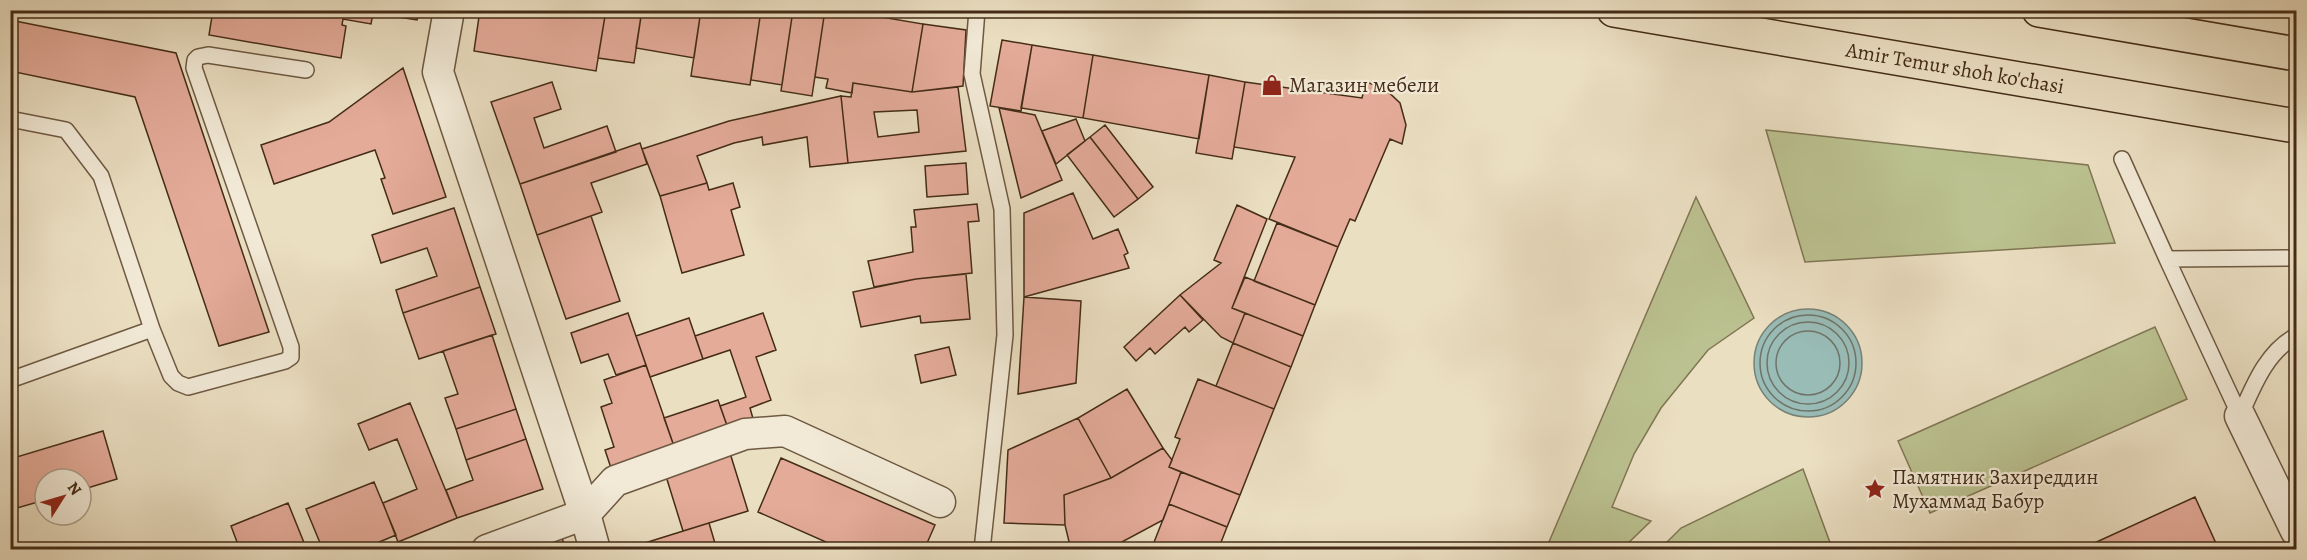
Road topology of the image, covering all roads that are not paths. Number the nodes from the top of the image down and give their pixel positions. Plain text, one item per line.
1 (448, 10) edge
2 (977, 10) edge
3 (1614, 10) edge
4 (2039, 10) edge
5 (2296, 54) edge
6 (306, 70) dead end
7 (10, 119) edge
8 (2296, 126) edge
9 (2122, 159) dead end
10 (2296, 258) edge
11 (2167, 259) junction
12 (152, 329) junction
13 (2296, 336) edge
14 (10, 380) edge
15 (2240, 416) junction
16 (940, 502) dead end
17 (585, 514) junction
18 (2296, 531) edge
19 (487, 549) edge
20 (595, 549) edge
21 (982, 549) edge

1 - 17 street
2 - 21 lane
3 - 8 main road, Amir Temur shoh ko'chasi
4 - 5 main road
6 - 12 lane
7 - 12 lane
9 - 11 lane
10 - 11 lane
11 - 15 lane
12 - 14 lane
13 - 15 lane
15 - 18 street
16 - 17 street
17 - 19 street
17 - 20 street

